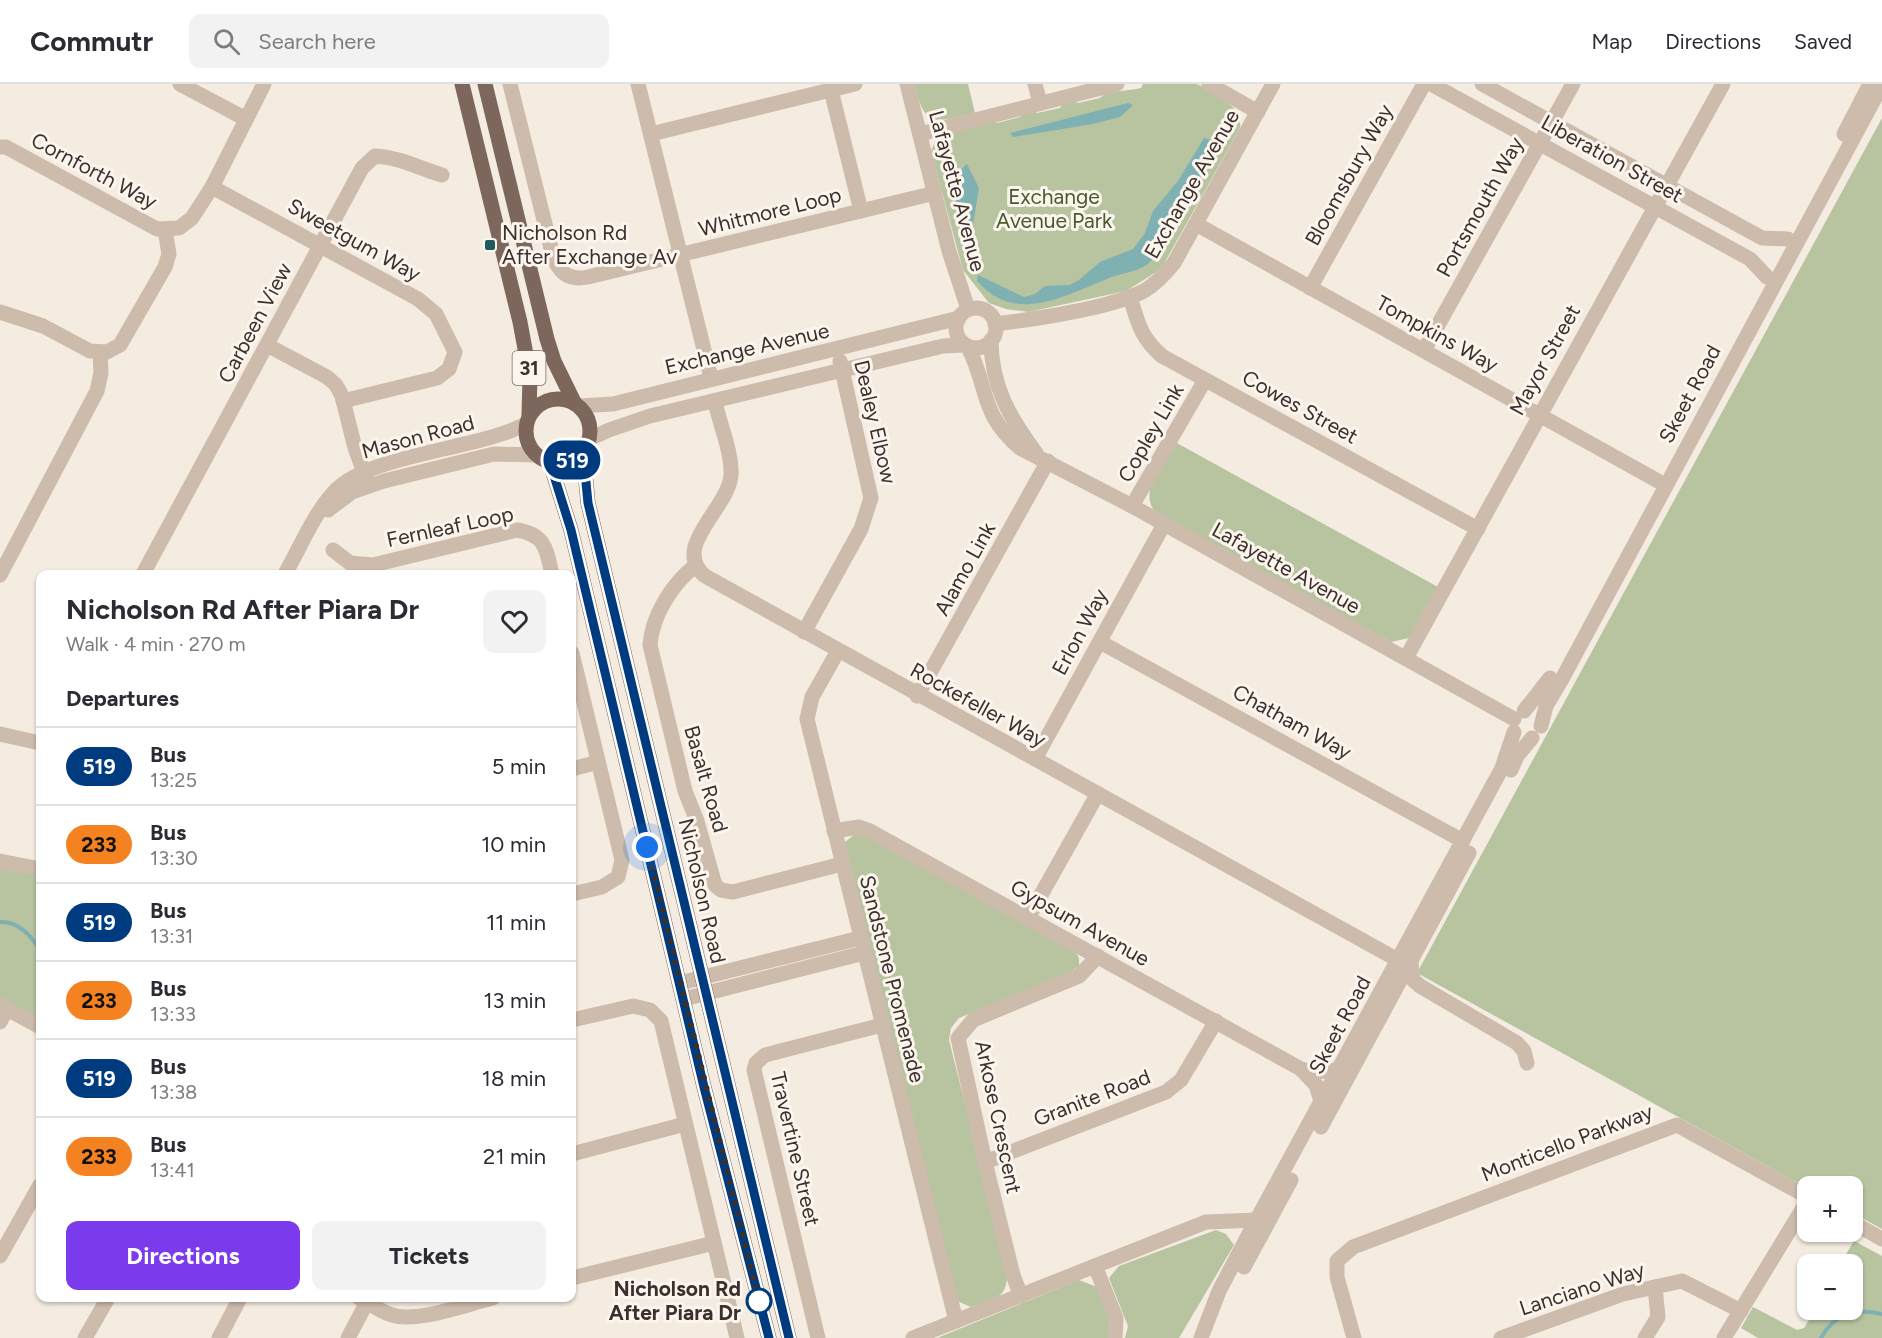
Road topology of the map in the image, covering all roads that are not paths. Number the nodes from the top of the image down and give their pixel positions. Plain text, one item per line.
1 (180, 84) edge
2 (264, 84) edge
3 (462, 84) edge
4 (485, 84) edge
5 (510, 84) edge
6 (638, 84) edge
7 (855, 84) edge
8 (907, 84) edge
9 (1035, 84) edge
10 (1117, 84) edge
11 (1209, 84) edge
12 (1273, 84) edge
13 (1424, 84) edge
14 (1431, 84) edge
15 (1482, 84) edge
16 (1573, 84) edge
17 (1723, 84) edge
18 (1870, 84) edge
19 (1882, 85) edge
20 (831, 90) junction
21 (1040, 103) junction
22 (1258, 112) junction
23 (246, 119) junction
24 (1551, 122) junction
25 (651, 134) junction
26 (920, 134) junction
27 (1540, 143) junction
28 (0, 147) edge
29 (442, 175) dead end
30 (1667, 184) junction
31 (212, 187) junction
32 (934, 193) junction
33 (1655, 207) junction
34 (861, 211) junction
35 (1196, 224) junction
36 (165, 230) junction
37 (1788, 239) junction
38 (321, 245) junction
39 (680, 255) junction
40 (1767, 277) junction
41 (1310, 288) junction
42 (1130, 297) junction
43 (0, 312) edge
44 (964, 314) junction
45 (995, 324) junction
46 (991, 340) junction
47 (267, 345) junction
48 (966, 346) junction
49 (837, 350) junction
50 (1424, 350) junction
51 (100, 353) junction
52 (842, 371) junction
53 (711, 378) junction
54 (1205, 380) junction
55 (344, 401) junction
56 (715, 402) junction
57 (576, 405) junction
58 (1538, 415) junction
59 (528, 419) junction
60 (586, 445) junction
61 (536, 455) junction
62 (1042, 458) junction
63 (550, 463) junction
64 (367, 479) junction
65 (1658, 481) junction
66 (1132, 506) junction
67 (1163, 525) junction
68 (1478, 529) junction
69 (333, 549) dead end
70 (695, 566) junction
71 (145, 570) edge
72 (287, 570) edge
73 (551, 570) edge
74 (0, 575) edge
75 (804, 632) junction
76 (1100, 642) junction
77 (838, 651) junction
78 (1406, 658) junction
79 (576, 670) edge
80 (917, 696) junction
81 (1518, 720) junction
82 (1537, 732) junction
83 (0, 734) edge
84 (36, 742) edge
85 (1035, 759) junction
86 (598, 762) junction
87 (576, 768) edge
88 (1097, 795) junction
89 (834, 831) junction
90 (1463, 841) junction
91 (0, 861) edge
92 (842, 864) junction
93 (36, 868) edge
94 (576, 893) edge
95 (1028, 918) junction
96 (860, 938) junction
97 (864, 953) junction
98 (1098, 956) junction
99 (1405, 961) junction
100 (701, 978) junction
101 (680, 982) junction
102 (1394, 992) junction
103 (705, 994) junction
104 (1439, 998) junction
105 (684, 999) junction
106 (2, 1012) edge
107 (576, 1019) edge
108 (1216, 1021) junction
109 (36, 1025) edge
110 (882, 1026) junction
111 (1527, 1063) dead end
112 (1301, 1069) junction
113 (1340, 1070) junction
114 (1322, 1104) junction
115 (685, 1124) junction
116 (576, 1153) edge
117 (985, 1162) junction
118 (36, 1192) edge
119 (1797, 1192) edge
120 (1797, 1217) edge
121 (1257, 1220) junction
122 (1206, 1222) junction
123 (1863, 1228) edge
124 (1882, 1239) edge
125 (714, 1244) junction
126 (1242, 1248) junction
127 (0, 1256) edge
128 (1095, 1266) junction
129 (576, 1277) edge
130 (1655, 1287) junction
131 (1021, 1296) junction
132 (106, 1302) edge
133 (238, 1302) edge
134 (362, 1302) edge
135 (367, 1302) edge
136 (477, 1302) edge
137 (1741, 1311) junction
138 (956, 1321) junction
139 (85, 1338) edge
140 (219, 1338) edge
141 (348, 1338) edge
142 (737, 1338) edge
143 (769, 1338) edge
144 (789, 1338) edge
145 (818, 1338) edge
146 (913, 1338) edge
147 (1115, 1338) edge
148 (1202, 1338) edge
149 (1213, 1338) edge
150 (1354, 1338) edge
151 (1501, 1338) edge
152 (1645, 1338) edge
153 (1725, 1338) edge

1 - 23 street
2 - 23 street, Cornforth Way
3 - 59 main road, 31
4 - 57 main road, Nicholson Road / 31
5 - 39 street, Whitmore Loop
6 - 25 street
7 - 20 street
8 - 26 street, Lafayette Avenue
9 - 21 street
10 - 21 street
11 - 22 street
12 - 22 street, Exchange Avenue
13 - 41 street, Bloomsbury Way
14 - 27 street, Liberation Street
15 - 24 street, Liberation Street
16 - 24 street, Portsmouth Way
17 - 30 street, Mayor Street
18 - 37 street, Skeet Road
19 - 82 street, Skeet Road
20 - 25 street
20 - 34 street
21 - 26 street
22 - 35 street, Exchange Avenue
23 - 31 street, Cornforth Way
24 - 27 street, Portsmouth Way
24 - 30 street, Liberation Street
25 - 39 street
26 - 32 street, Lafayette Avenue
27 - 33 street, Liberation Street
27 - 50 street, Portsmouth Way
28 - 36 street, Cornforth Way
29 - 38 street, Carbeen View
30 - 33 street, Mayor Street
30 - 37 street, Liberation Street
31 - 36 street, Cornforth Way
31 - 38 street, Sweetgum Way
32 - 34 street, Whitmore Loop
32 - 44 street, Lafayette Avenue
33 - 40 street, Liberation Street
33 - 58 street, Mayor Street
34 - 39 street, Whitmore Loop
35 - 41 street, Tompkins Way
35 - 42 street, Exchange Avenue
36 - 51 street
37 - 40 street, Skeet Road
38 - 47 street, Carbeen View
38 - 55 street, Sweetgum Way
39 - 53 street
40 - 65 street, Skeet Road
41 - 50 street, Tompkins Way
42 - 45 street, Exchange Avenue
42 - 54 street, Cowes Street
43 - 51 street
44 - 45 street
44 - 48 street
44 - 49 street, Exchange Avenue
45 - 46 street
46 - 48 street
46 - 62 street, Lafayette Avenue
47 - 55 street
47 - 71 street, Carbeen View
48 - 52 street, Exchange Avenue
48 - 62 street, Lafayette Avenue
49 - 52 street, Dealey Elbow
49 - 53 street, Exchange Avenue
50 - 58 street, Tompkins Way
51 - 74 street
52 - 56 street, Exchange Avenue
52 - 75 street, Dealey Elbow
53 - 57 street, Exchange Avenue
54 - 66 street, Copley Link
54 - 68 street, Cowes Street
55 - 64 street
56 - 60 street, Exchange Avenue
56 - 70 street
57 - 59 main road, 31
57 - 60 main road, Nicholson Road / 31
58 - 65 street, Tompkins Way
58 - 68 street, Mayor Street
59 - 61 main road, 31
59 - 64 street, Mason Road
60 - 63 main road
60 - 100 main road, Nicholson Road / 31
61 - 63 main road
61 - 64 street, Mason Road
62 - 66 street, Lafayette Avenue
62 - 80 street, Alamo Link
63 - 101 main road, Nicholson Road
64 - 72 street, Mason Road
65 - 81 street, Skeet Road
66 - 67 street, Lafayette Avenue
67 - 76 street, Erlon Way
67 - 78 street, Lafayette Avenue
68 - 78 street, Mayor Street
69 - 73 street, Fernleaf Loop
70 - 75 street, Rockefeller Way
70 - 92 street, Basalt Road
75 - 77 street, Rockefeller Way
76 - 85 street, Erlon Way
76 - 90 street, Chatham Way
77 - 80 street, Rockefeller Way
77 - 89 street, Sandstone Promenade
78 - 81 street, Lafayette Avenue
79 - 86 street
80 - 85 street, Rockefeller Way
81 - 82 street
81 - 82 street
81 - 90 street, Skeet Road
82 - 99 street, Skeet Road
83 - 84 street
85 - 88 street, Rockefeller Way
86 - 87 street
86 - 94 street
88 - 95 street
88 - 99 street, Rockefeller Way
89 - 92 street, Sandstone Promenade
89 - 95 street, Gypsum Avenue
90 - 99 street, Skeet Road
91 - 93 street
92 - 96 street, Sandstone Promenade
95 - 98 street, Gypsum Avenue
96 - 97 street, Sandstone Promenade
96 - 100 street
97 - 103 street
97 - 110 street, Sandstone Promenade
98 - 108 street, Gypsum Avenue
98 - 117 street, Arkose Crescent
99 - 102 street, Skeet Road
99 - 104 street
99 - 113 street, Skeet Road
100 - 101 street
100 - 103 main road, Nicholson Road / 31
101 - 105 main road, Nicholson Road
102 - 104 street
102 - 149 street, Skeet Road
103 - 105 street
103 - 144 main road, Nicholson Road / 31
104 - 111 street
105 - 143 main road, Nicholson Road
106 - 109 street
107 - 115 street
108 - 112 street, Gypsum Avenue
108 - 117 street, Granite Road
110 - 138 street, Sandstone Promenade
110 - 145 street, Travertine Street
112 - 113 street, Gypsum Avenue
112 - 114 street, Gypsum Avenue
113 - 114 street, Skeet Road
114 - 121 street, Skeet Road
115 - 116 street
115 - 125 street
117 - 131 street, Arkose Crescent
118 - 127 street
119 - 150 street, Monticello Parkway
120 - 137 street
121 - 122 street
121 - 126 street, Skeet Road
122 - 126 street
122 - 128 street
123 - 124 street
125 - 129 street
125 - 142 street
126 - 148 street, Skeet Road
128 - 131 street
128 - 147 street
130 - 137 street, Lanciano Way
130 - 151 street, Lanciano Way
130 - 152 street
131 - 138 street
132 - 139 street
133 - 140 street
134 - 141 street
135 - 136 street
137 - 153 street
138 - 146 street

